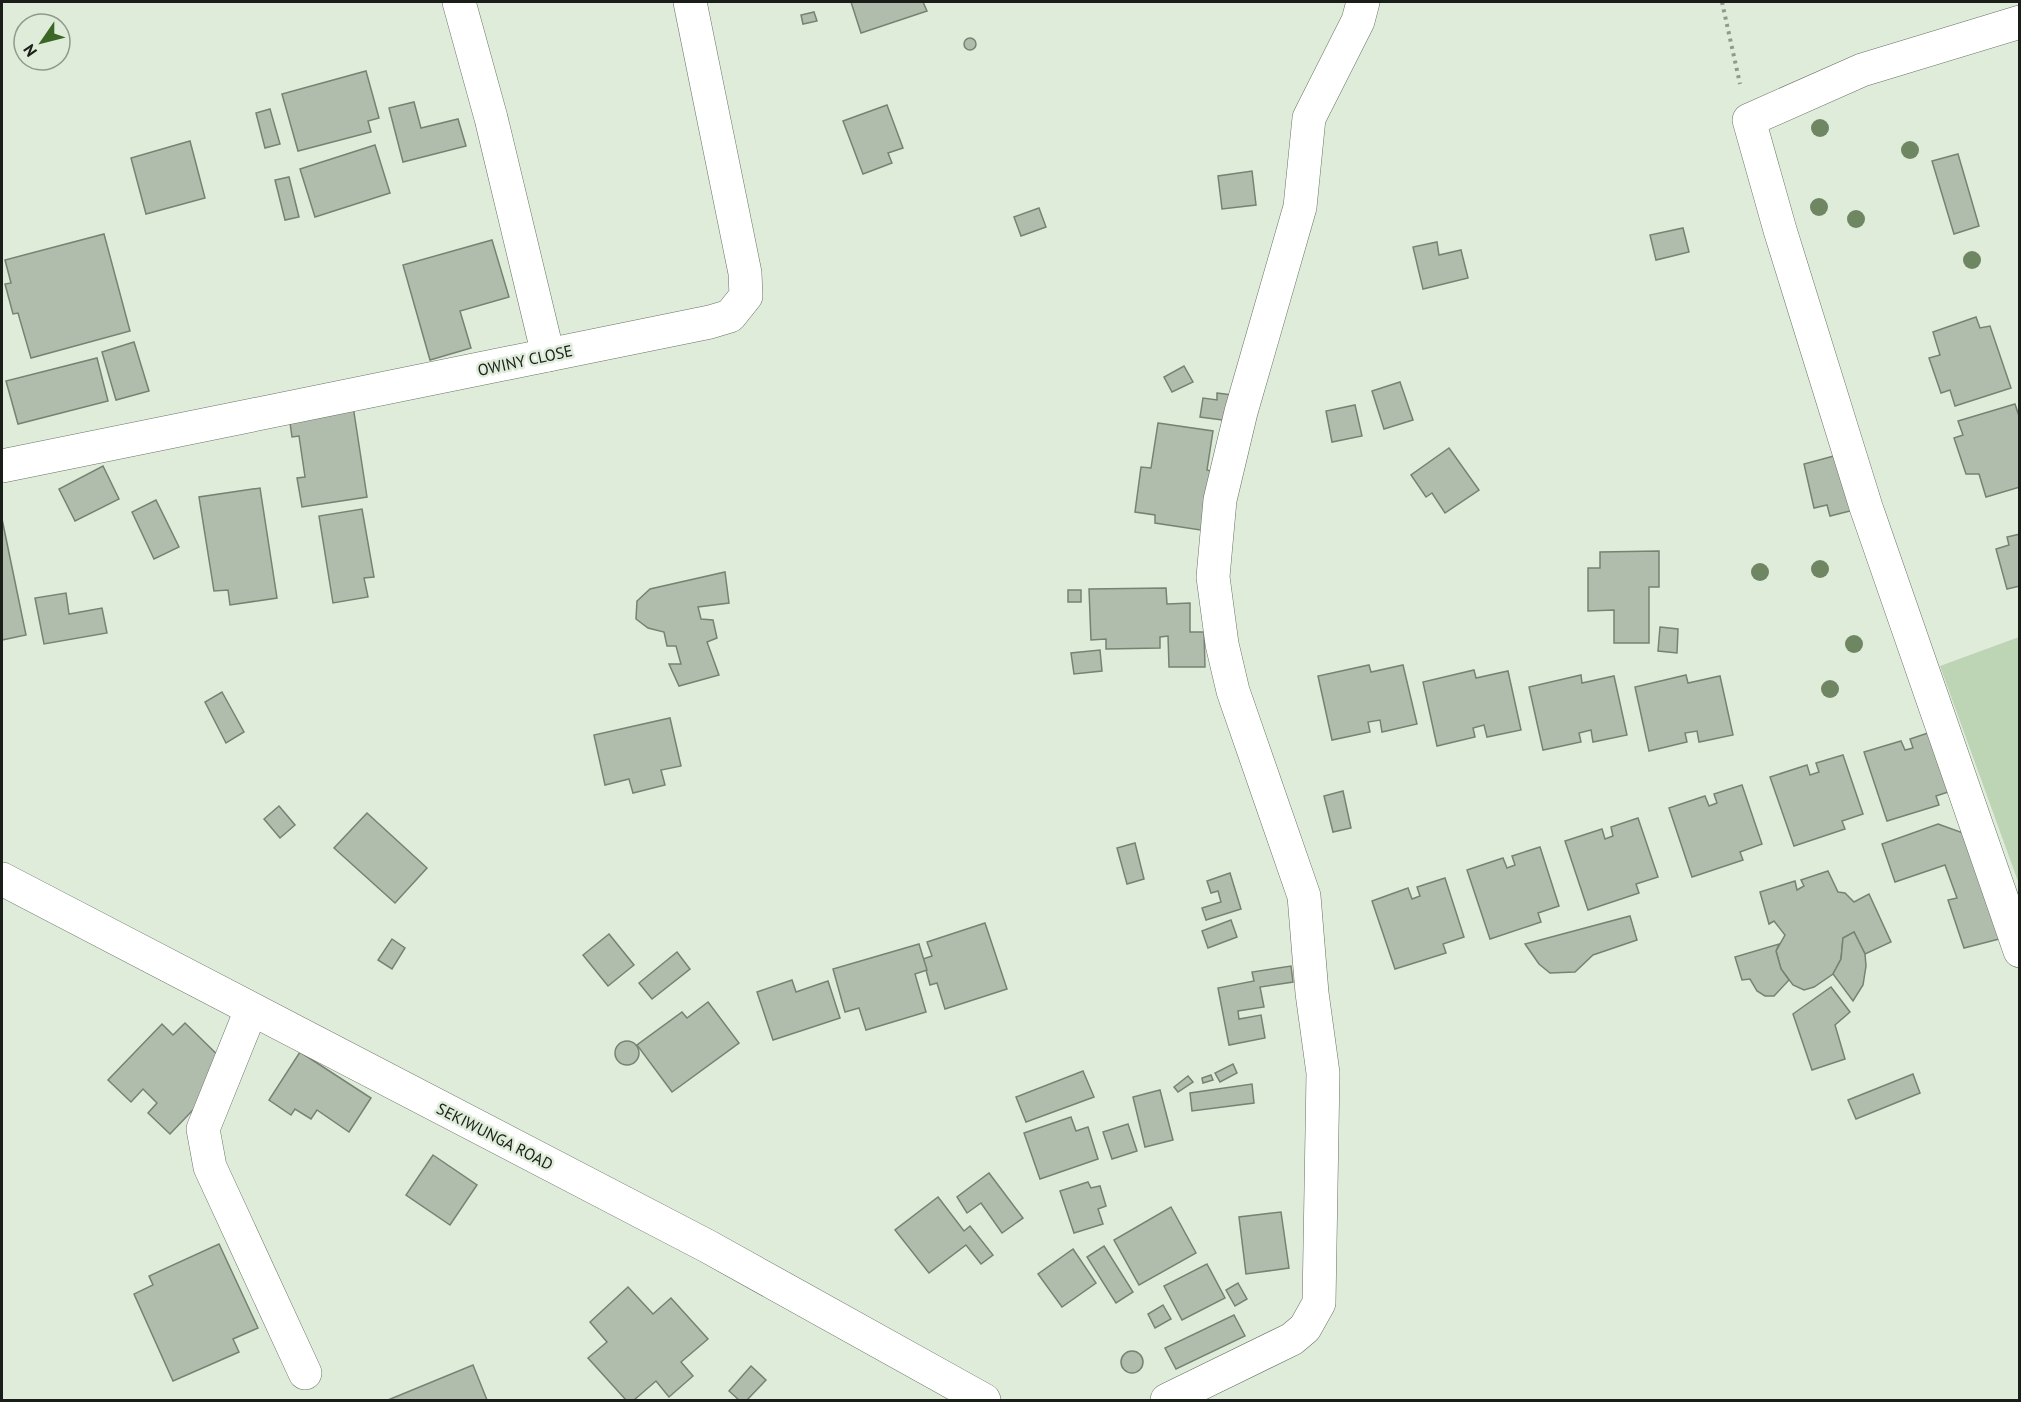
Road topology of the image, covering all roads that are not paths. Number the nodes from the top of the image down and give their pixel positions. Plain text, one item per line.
1 (459, 2) edge
2 (690, 2) edge
3 (1363, 2) edge
4 (2019, 22) edge
5 (548, 355) junction
6 (2, 466) edge
7 (2, 879) edge
8 (2019, 951) edge
9 (251, 1010) junction
10 (305, 1373) dead end
11 (984, 1401) edge
12 (1167, 1401) edge

1 - 5 street
2 - 5 street, OWINY CLOSE
3 - 12 street
4 - 8 street
5 - 6 street, OWINY CLOSE
7 - 9 street, SEKIWUNGA ROAD
9 - 10 street
9 - 11 street, SEKIWUNGA ROAD

